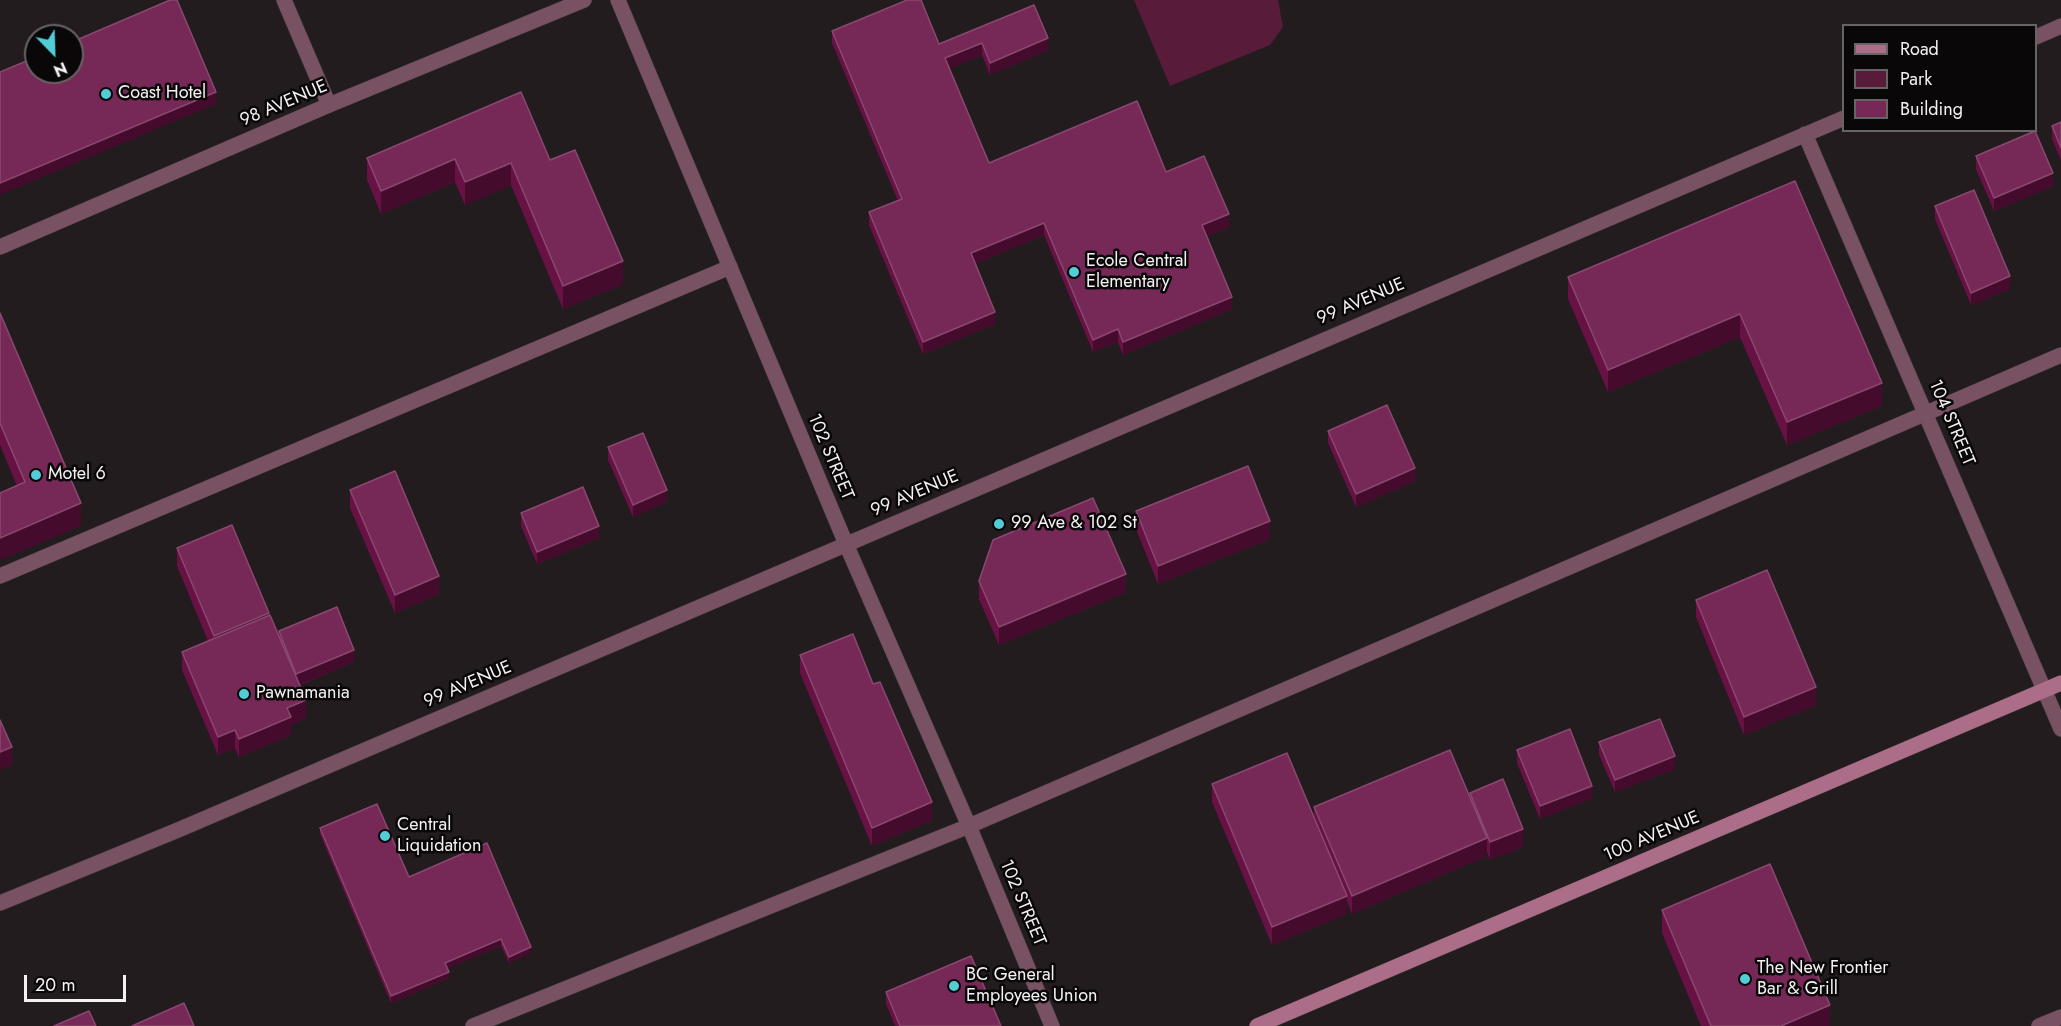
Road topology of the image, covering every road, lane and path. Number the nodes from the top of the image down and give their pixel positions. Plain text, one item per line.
1 (284, 0) edge
2 (584, 0) edge
3 (618, 0) edge
4 (2061, 26) edge
5 (2037, 37) edge
6 (329, 105) junction
7 (1842, 119) edge
8 (1805, 134) junction
9 (0, 247) edge
10 (730, 267) junction
11 (2061, 355) edge
12 (1926, 412) junction
13 (846, 544) junction
14 (0, 576) edge
15 (2061, 683) edge
16 (2044, 690) junction
17 (2061, 729) edge
18 (969, 826) junction
19 (0, 903) edge
20 (2061, 1017) edge
21 (473, 1026) edge
22 (1052, 1026) edge
23 (1257, 1026) edge
24 (2039, 1026) edge

1 - 6 street
2 - 6 street, 98 AVENUE
3 - 10 street, 102 STREET
4 - 5 street
6 - 9 street, 98 AVENUE
7 - 8 street, 99 AVENUE
8 - 12 street, 104 STREET
8 - 13 street, 99 AVENUE
10 - 13 street, 102 STREET
10 - 14 street
11 - 12 street
12 - 16 street, 104 STREET
12 - 18 street
13 - 18 street, 102 STREET
13 - 19 street, 99 AVENUE
15 - 16 main road, 100 AVENUE
16 - 17 street, 104 STREET
16 - 23 main road, 100 AVENUE
18 - 21 street
18 - 22 street, 102 STREET
20 - 24 street

